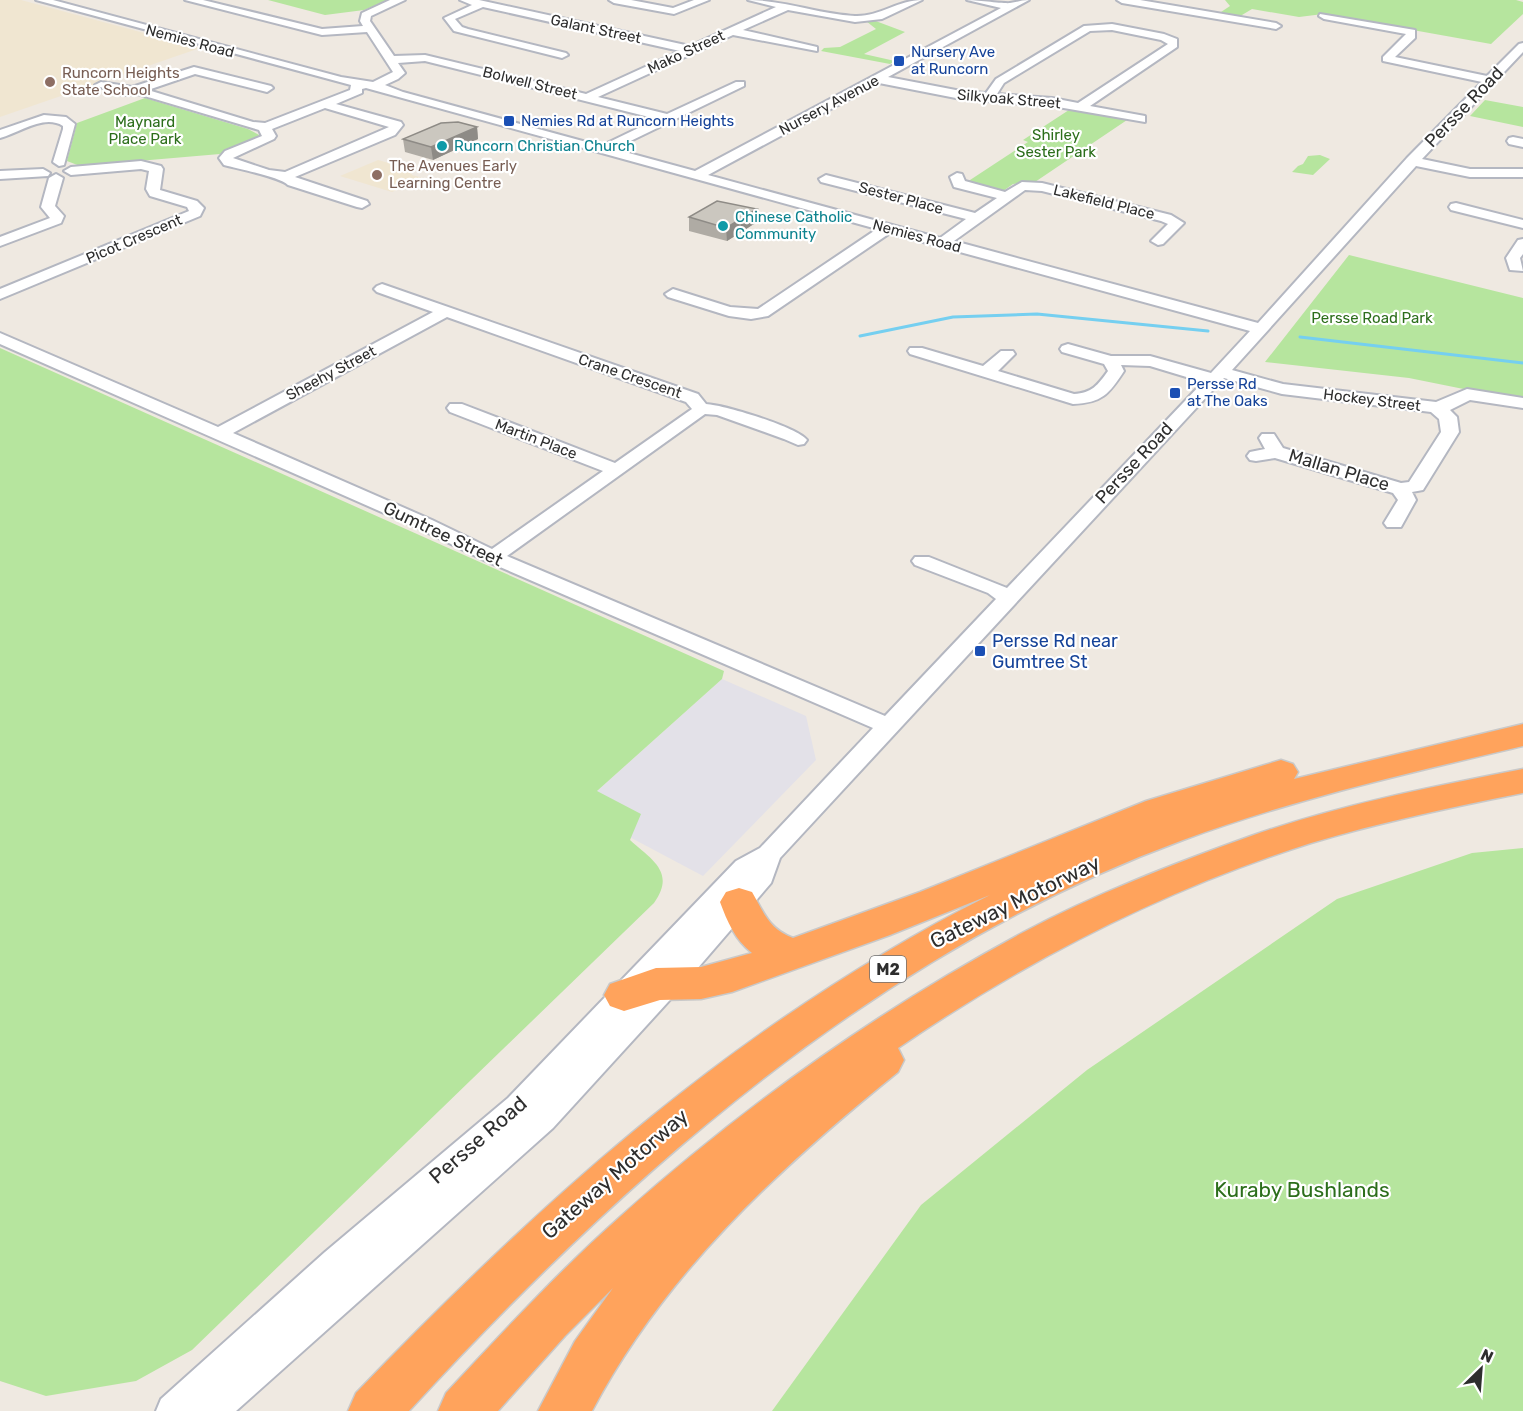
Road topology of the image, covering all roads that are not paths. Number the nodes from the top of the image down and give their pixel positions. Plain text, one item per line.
1 (40, 0) edge
2 (190, 0) edge
3 (400, 0) edge
4 (465, 0) edge
5 (614, 0) edge
6 (704, 0) edge
7 (753, 0) edge
8 (916, 0) edge
9 (972, 0) edge
10 (1024, 0) edge
11 (1123, 0) edge
12 (482, 4) junction
13 (785, 7) junction
14 (1011, 7) junction
15 (1324, 16) dead end
16 (1276, 26) dead end
17 (370, 29) junction
18 (731, 31) junction
19 (1523, 46) edge
20 (813, 49) dead end
21 (691, 50) junction
22 (562, 55) dead end
23 (390, 60) junction
24 (878, 79) junction
25 (1489, 80) junction
26 (279, 83) dead end
27 (740, 84) dead end
28 (101, 85) dead end
29 (267, 88) junction
30 (366, 88) junction
31 (137, 91) junction
32 (253, 93) dead end
33 (989, 97) junction
34 (587, 98) junction
35 (324, 104) junction
36 (1082, 106) junction
37 (668, 118) junction
38 (1141, 119) dead end
39 (266, 127) junction
40 (0, 134) edge
41 (602, 150) junction
42 (1412, 162) junction
43 (57, 171) junction
44 (1523, 173) edge
45 (0, 175) edge
46 (286, 176) junction
47 (696, 176) junction
48 (957, 177) dead end
49 (825, 179) dead end
50 (1007, 196) junction
51 (362, 204) dead end
52 (1456, 207) dead end
53 (977, 218) junction
54 (1523, 224) edge
55 (888, 228) junction
56 (0, 242) edge
57 (1158, 242) dead end
58 (942, 243) junction
59 (1523, 243) edge
60 (1519, 267) edge
61 (382, 289) dead end
62 (0, 294) edge
63 (673, 294) dead end
64 (443, 313) junction
65 (1261, 329) junction
66 (0, 338) edge
67 (1068, 349) dead end
68 (916, 351) dead end
69 (1007, 354) dead end
70 (1111, 361) junction
71 (986, 372) junction
72 (1216, 375) junction
73 (1523, 403) edge
74 (1436, 407) junction
75 (456, 408) dead end
76 (701, 409) junction
77 (218, 434) junction
78 (798, 440) dead end
79 (1256, 456) dead end
80 (616, 470) junction
81 (1400, 489) junction
82 (1394, 523) dead end
83 (493, 557) junction
84 (922, 561) dead end
85 (1009, 598) junction
86 (1523, 721) edge
87 (888, 726) junction
88 (1523, 735) edge
89 (1523, 781) edge
90 (769, 854) junction
91 (739, 902) junction
92 (794, 954) junction
93 (668, 982) junction
94 (963, 983) junction
95 (624, 995) junction
96 (173, 1411) edge
97 (210, 1411) edge
98 (374, 1411) edge
99 (464, 1411) edge
100 (564, 1411) edge

1 - 30 street, Nemies Road
2 - 17 street
3 - 17 street
4 - 12 street, Galant Street
5 - 6 street
7 - 13 street
8 - 13 street
9 - 14 street
10 - 14 street, Nursery Avenue
11 - 16 street
12 - 21 street, Galant Street
12 - 22 street
13 - 18 street, Mako Street
14 - 24 street, Nursery Avenue
15 - 25 street
17 - 23 street
18 - 20 street
18 - 21 street, Mako Street
19 - 25 street, Persse Road
21 - 34 street, Mako Street
23 - 30 street
23 - 34 street, Bolwell Street
24 - 33 street, Silkyoak Street
24 - 47 street, Nursery Avenue
25 - 42 street, Persse Road
26 - 29 street
27 - 37 street
28 - 31 street
29 - 31 street
29 - 32 street
30 - 35 street
30 - 41 street, Nemies Road
31 - 39 street
33 - 36 street, Silkyoak Street
33 - 36 street
34 - 37 street, Bolwell Street
35 - 39 street
35 - 46 street
36 - 38 street, Silkyoak Street
37 - 41 street
39 - 46 street
40 - 43 street
41 - 47 street, Nemies Road
42 - 44 street
42 - 65 street, Persse Road
43 - 45 street, Picot Crescent
43 - 56 street
43 - 62 street, Picot Crescent
46 - 51 street
47 - 55 street, Nemies Road
48 - 50 street
49 - 53 street, Sester Place
50 - 53 street, Lakefield Place
50 - 57 street, Lakefield Place
52 - 54 street
53 - 58 street, Lakefield Place
55 - 58 street, Nemies Road
55 - 63 street
58 - 65 street, Nemies Road
59 - 60 street
61 - 64 street, Crane Crescent
64 - 76 street, Crane Crescent
64 - 77 street, Sheehy Street
65 - 72 street, Persse Road
66 - 77 street, Gumtree Street
67 - 70 street, Hockey Street
68 - 71 street
69 - 71 street
70 - 71 street
70 - 72 street, Hockey Street
72 - 74 street, Hockey Street
72 - 85 street, Persse Road
73 - 74 street, Hockey Street
74 - 81 street, Mallan Place
75 - 80 street, Martin Place
76 - 78 street
76 - 80 street, Crane Crescent
77 - 83 street, Gumtree Street
79 - 81 street, Mallan Place
80 - 83 street, Crane Crescent
81 - 82 street
83 - 87 street, Gumtree Street
84 - 85 street
85 - 87 street, Persse Road
86 - 92 highway
87 - 90 street, Persse Road
88 - 98 highway, Gateway Motorway / M2
89 - 94 highway
90 - 91 street, Persse Road
90 - 95 street, Persse Road
91 - 92 highway
91 - 93 street, Persse Road
92 - 93 highway
93 - 95 highway
93 - 97 street, Persse Road
94 - 99 highway
94 - 100 highway
95 - 96 street, Persse Road

